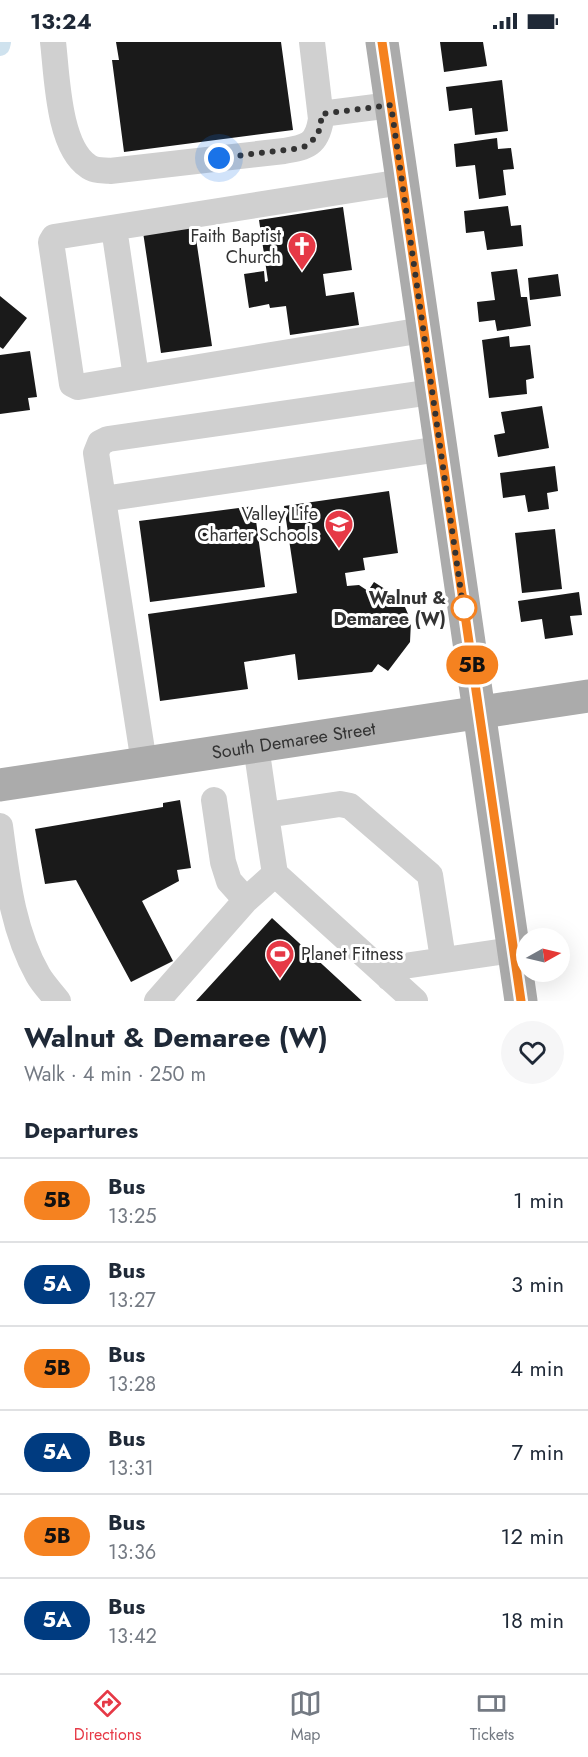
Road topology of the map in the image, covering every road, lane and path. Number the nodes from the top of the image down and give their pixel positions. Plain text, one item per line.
1 (53, 42) edge
2 (312, 42) edge
3 (382, 42) edge
4 (391, 105) junction
5 (321, 114) junction
6 (402, 182) junction
7 (114, 228) junction
8 (423, 330) junction
9 (136, 377) junction
10 (432, 392) junction
11 (440, 449) junction
12 (104, 499) junction
13 (588, 696) edge
14 (479, 711) junction
15 (256, 746) junction
16 (144, 763) junction
17 (0, 785) edge
18 (214, 800) dead end
19 (267, 815) junction
20 (0, 826) edge
21 (275, 874) junction
22 (246, 900) junction
23 (513, 950) junction
24 (444, 960) junction
25 (389, 978) junction
26 (58, 1001) edge
27 (157, 1001) edge
28 (416, 1001) edge
29 (521, 1001) edge

1 - 5 street
2 - 5 street
3 - 4 main road
4 - 5 street
4 - 6 main road
6 - 7 street
6 - 8 main road
7 - 9 street
7 - 9 street
8 - 9 street
8 - 10 main road
10 - 11 main road
10 - 12 street
11 - 12 street
11 - 14 main road
12 - 16 street
13 - 14 main road, South Demaree Street
14 - 15 main road, South Demaree Street
14 - 23 main road
15 - 16 main road, South Demaree Street
15 - 19 street
16 - 17 main road, South Demaree Street
18 - 22 street
19 - 21 street
19 - 24 street
20 - 26 street
21 - 22 street
21 - 25 street
22 - 27 street
23 - 24 street
23 - 29 main road
24 - 25 street
25 - 28 street

